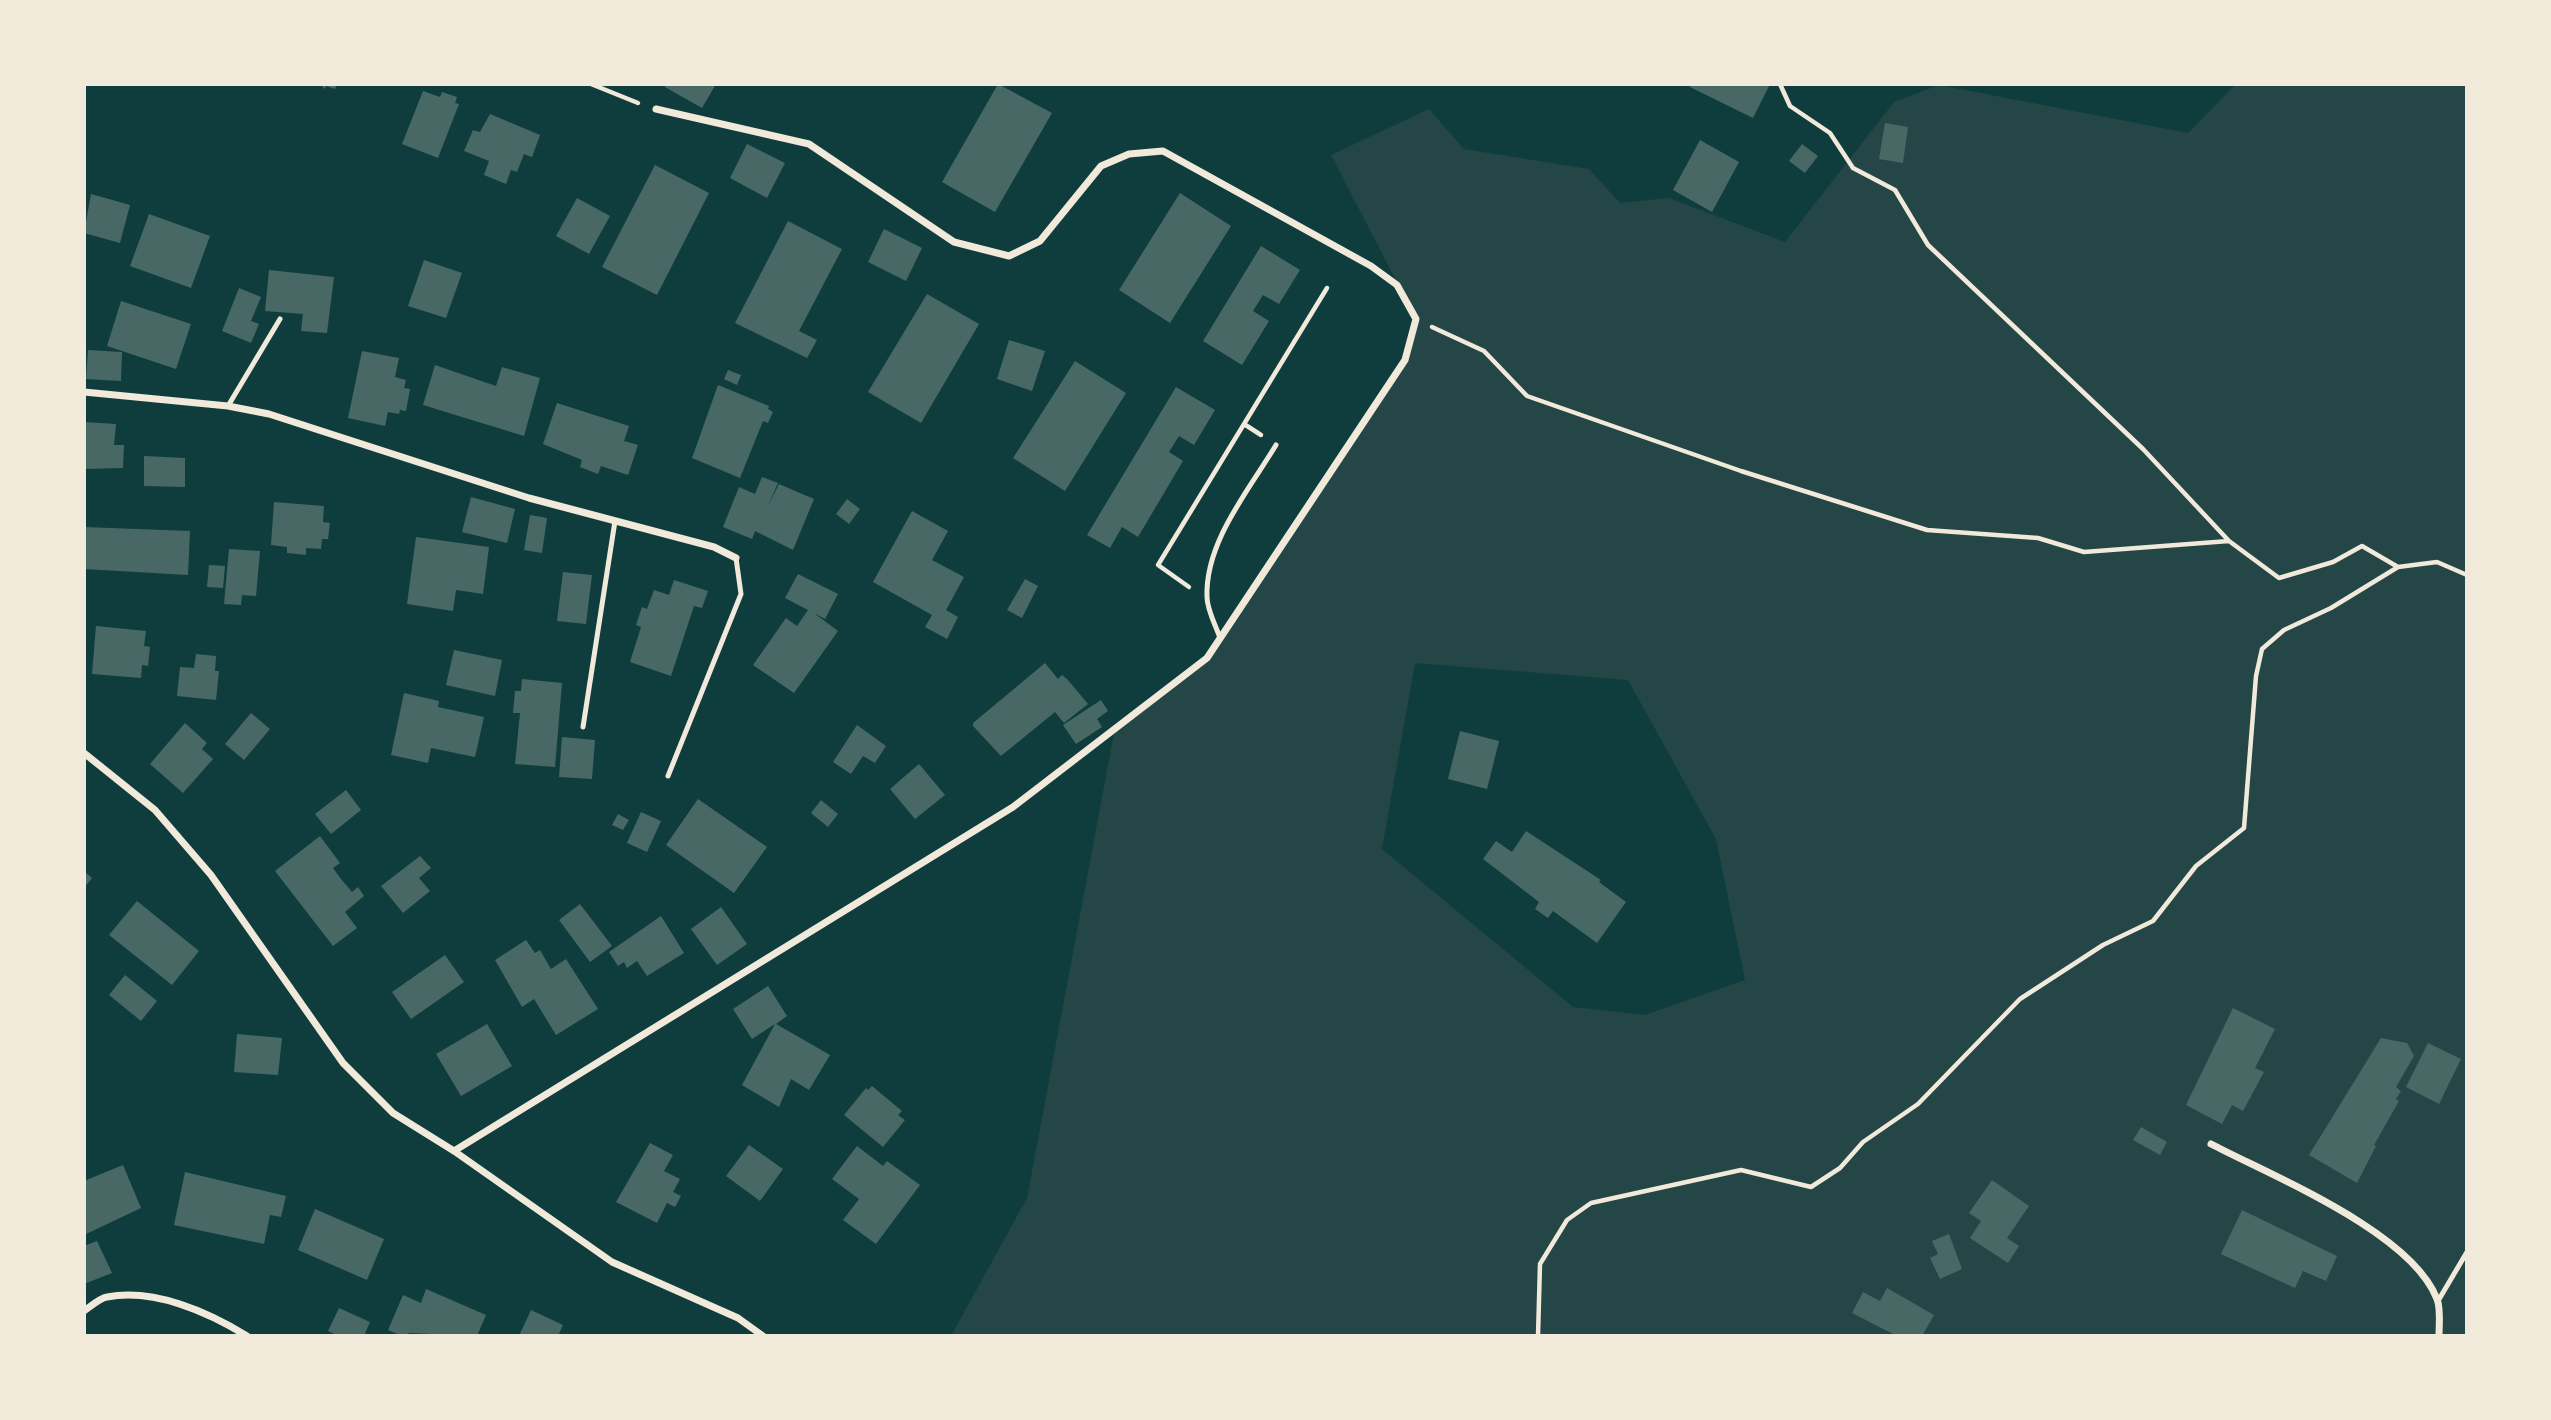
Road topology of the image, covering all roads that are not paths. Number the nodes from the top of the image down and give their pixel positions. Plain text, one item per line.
1 (656, 109) road end
2 (280, 319) dead end
3 (84, 392) edge
4 (228, 406) junction
5 (1276, 445) dead end
6 (615, 521) junction
7 (737, 558) joint
8 (1220, 639) junction
9 (583, 727) dead end
10 (84, 753) edge
11 (668, 776) dead end
12 (2211, 1144) dead end
13 (454, 1151) junction
14 (2467, 1252) edge
15 (2438, 1301) junction
16 (84, 1311) edge
17 (247, 1336) edge
18 (763, 1336) edge
19 (2439, 1336) edge

1 - 8 street
2 - 4 lane
3 - 4 street
4 - 6 street
5 - 8 lane
6 - 7 street
6 - 9 lane
7 - 11 lane
8 - 13 street
10 - 13 street
12 - 15 street
13 - 18 street
14 - 15 lane
15 - 19 street
16 - 17 street

